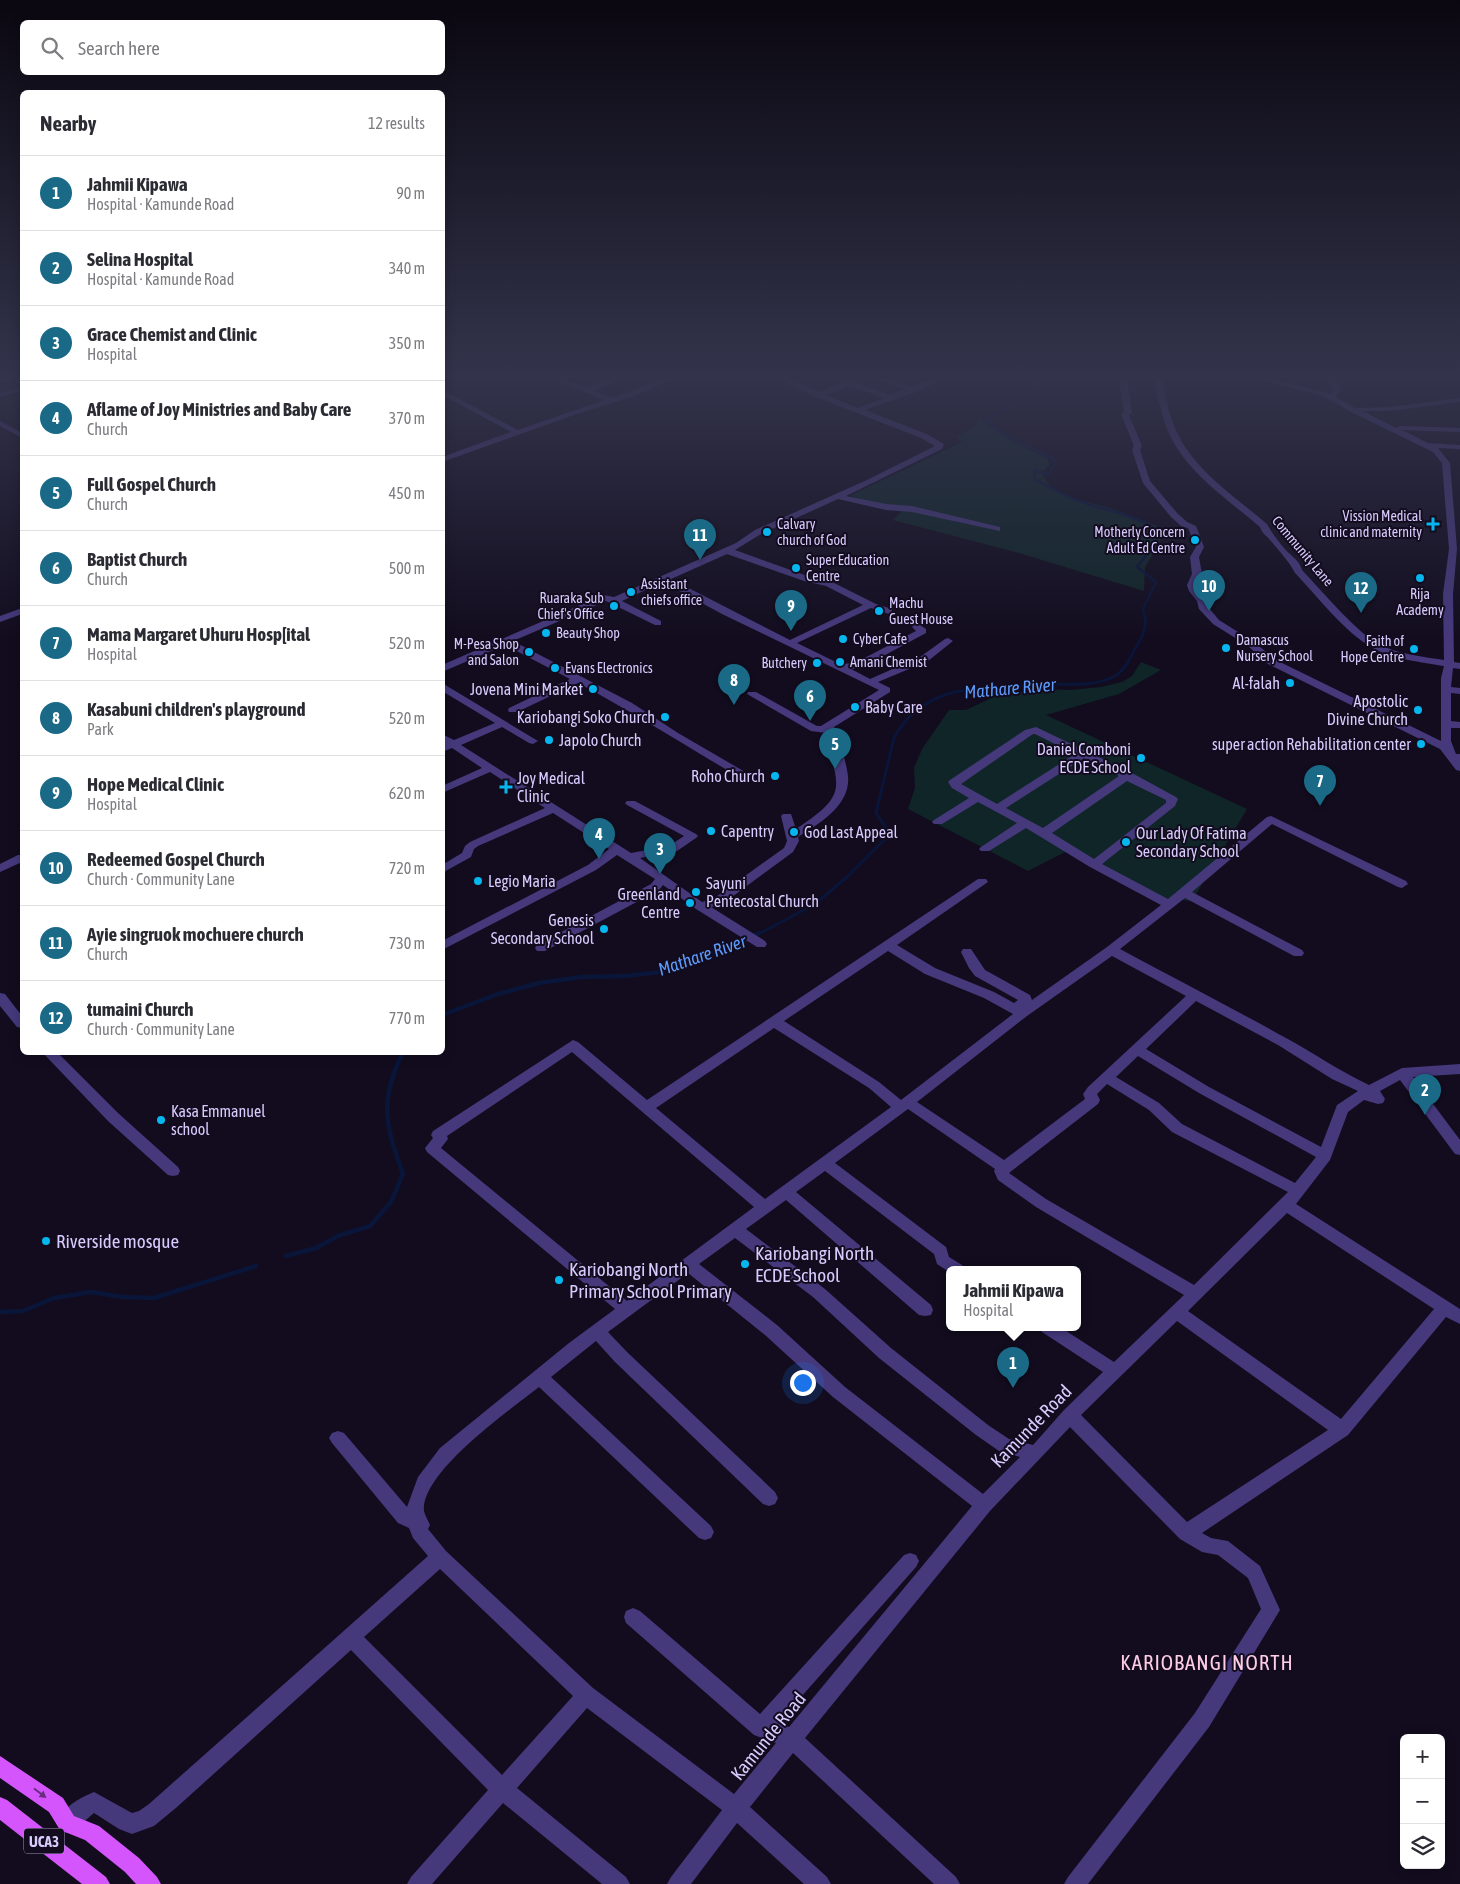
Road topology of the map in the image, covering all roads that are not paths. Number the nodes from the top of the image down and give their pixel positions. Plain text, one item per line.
1 (907, 463) edge
2 (1140, 463) edge
3 (1192, 463) edge
4 (1449, 463) edge
5 (838, 497) junction
6 (1456, 519) edge
7 (997, 529) dead end
8 (726, 550) junction
9 (1456, 562) edge
10 (662, 578) junction
11 (1449, 586) junction
12 (1460, 587) edge
13 (614, 601) junction
14 (870, 605) junction
15 (1448, 608) junction
16 (1460, 610) edge
17 (889, 611) dead end
18 (20, 612) edge
19 (0, 619) edge
20 (658, 623) dead end
21 (917, 627) dead end
22 (1455, 636) edge
23 (505, 641) junction
24 (948, 641) dead end
25 (790, 644) junction
26 (1449, 665) junction
27 (1460, 666) edge
28 (841, 667) junction
29 (445, 668) edge
30 (578, 679) junction
31 (871, 682) junction
32 (445, 688) edge
33 (1446, 689) junction
34 (1460, 691) edge
35 (752, 694) dead end
36 (873, 694) dead end
37 (513, 710) dead end
38 (503, 722) junction
39 (1446, 724) junction
40 (1460, 725) edge
41 (827, 730) junction
42 (533, 741) dead end
43 (448, 747) edge
44 (1083, 754) junction
45 (1456, 757) edge
46 (490, 768) junction
47 (1460, 768) edge
48 (1128, 775) junction
49 (748, 778) dead end
50 (445, 789) edge
51 (978, 797) junction
52 (631, 803) dead end
53 (554, 808) junction
54 (998, 808) junction
55 (787, 816) dead end
56 (938, 822) dead end
57 (1025, 822) junction
58 (1044, 833) junction
59 (793, 835) dead end
60 (616, 849) junction
61 (986, 849) dead end
62 (628, 857) junction
63 (20, 859) edge
64 (1094, 864) junction
65 (0, 868) edge
66 (445, 868) edge
67 (662, 878) junction
68 (982, 882) dead end
69 (1402, 884) dead end
70 (1184, 893) junction
71 (1169, 905) junction
72 (700, 906) junction
73 (759, 943) dead end
74 (445, 945) edge
75 (887, 945) junction
76 (540, 948) dead end
77 (1111, 950) junction
78 (967, 952) dead end
79 (1298, 952) dead end
80 (1196, 994) junction
81 (0, 997) edge
82 (1018, 1011) junction
83 (20, 1022) edge
84 (775, 1022) junction
85 (1138, 1050) junction
86 (51, 1055) edge
87 (1460, 1069) edge
88 (1402, 1073) junction
89 (1107, 1078) junction
90 (1362, 1095) junction
91 (904, 1105) junction
92 (647, 1107) junction
93 (1460, 1150) edge
94 (1325, 1156) junction
95 (825, 1163) junction
96 (1004, 1168) junction
97 (173, 1171) dead end
98 (1297, 1190) junction
99 (786, 1192) junction
100 (1286, 1205) junction
101 (764, 1207) junction
102 (735, 1229) junction
103 (688, 1264) junction
104 (952, 1266) edge
105 (1196, 1294) junction
106 (1445, 1307) junction
107 (626, 1310) junction
108 (925, 1310) dead end
109 (1176, 1311) junction
110 (1460, 1317) edge
111 (1054, 1331) edge
112 (597, 1332) junction
113 (1116, 1372) junction
114 (540, 1377) junction
115 (1070, 1414) junction
116 (1342, 1430) junction
117 (338, 1438) dead end
118 (1036, 1453) junction
119 (769, 1498) dead end
120 (984, 1505) junction
121 (416, 1508) junction
122 (705, 1532) dead end
123 (1186, 1533) junction
124 (440, 1557) junction
125 (910, 1561) dead end
126 (633, 1617) dead end
127 (352, 1637) junction
128 (586, 1695) junction
129 (761, 1728) junction
130 (0, 1766) edge
131 (502, 1789) junction
132 (0, 1807) edge
133 (736, 1808) junction
134 (67, 1823) junction
135 (94, 1879) edge
136 (150, 1884) edge
137 (418, 1884) edge
138 (619, 1884) edge
139 (678, 1884) edge
140 (820, 1884) edge
141 (949, 1884) edge
142 (1075, 1884) edge

1 - 5 street
2 - 45 street
3 - 26 street, Community Lane
4 - 6 street
5 - 7 street
5 - 8 street
6 - 9 street
8 - 10 street
8 - 14 street
9 - 11 street
10 - 13 street
10 - 25 street
11 - 12 street
11 - 15 street
13 - 20 street
13 - 23 street
14 - 17 street
14 - 25 street
15 - 16 street
15 - 22 street
18 - 19 street
21 - 28 street
22 - 26 street
23 - 29 street
23 - 30 street
24 - 31 street
25 - 28 street
26 - 27 street, Community Lane
26 - 33 street
28 - 31 street
30 - 37 street
30 - 49 street
31 - 41 street
32 - 38 street
33 - 34 street
33 - 39 street
35 - 41 street
36 - 41 street
38 - 42 street
38 - 43 street
39 - 40 street
39 - 45 street
41 - 59 street
43 - 46 street
44 - 48 street
44 - 51 street
44 - 54 street
45 - 47 street
46 - 50 street
46 - 53 street
48 - 58 street
48 - 64 street
51 - 54 street
51 - 56 street
52 - 62 street
53 - 60 street
53 - 66 street
54 - 57 street
55 - 72 street
57 - 58 street
57 - 61 street
58 - 64 street
60 - 62 street
60 - 74 street
62 - 67 street
63 - 65 street
64 - 71 street
67 - 72 street
67 - 76 street
68 - 75 street
69 - 70 street
70 - 71 street
70 - 79 street
71 - 77 street
72 - 73 street
75 - 82 street
75 - 84 street
77 - 80 street
77 - 82 street
78 - 82 street
80 - 85 street
80 - 90 street
81 - 83 street
82 - 91 street
84 - 91 street
84 - 92 street
85 - 89 street
85 - 94 street
86 - 97 street
87 - 88 street, Kamunde Road
88 - 90 street, Kamunde Road
88 - 93 street
89 - 96 street
89 - 98 street
90 - 94 street, Kamunde Road
91 - 95 street
91 - 96 street
92 - 101 street
92 - 107 street
94 - 98 street, Kamunde Road
95 - 99 street
95 - 104 street
96 - 105 street
98 - 100 street, Kamunde Road
99 - 101 street
99 - 108 street
100 - 105 street, Kamunde Road
100 - 106 street
101 - 102 street
102 - 103 street
102 - 118 street
103 - 107 street
103 - 120 street
105 - 109 street, Kamunde Road
106 - 110 street
106 - 116 street
107 - 112 street
109 - 113 street, Kamunde Road
109 - 116 street
111 - 113 street
112 - 114 street
112 - 119 street
113 - 115 street, Kamunde Road
114 - 121 street
114 - 122 street
115 - 118 street, Kamunde Road
115 - 123 street
116 - 123 street
117 - 121 street
118 - 120 street, Kamunde Road
120 - 133 street, Kamunde Road
121 - 124 street
123 - 142 street
124 - 127 street
124 - 128 street
125 - 129 street
126 - 129 street
127 - 131 street
127 - 134 street
128 - 131 street
128 - 133 street
129 - 141 street
130 -> 134 main road, UCA3
131 - 137 street
131 - 138 street
132 - 135 main road, UCA3
133 - 139 street, Kamunde Road
133 - 140 street
134 - 136 main road, UCA3

